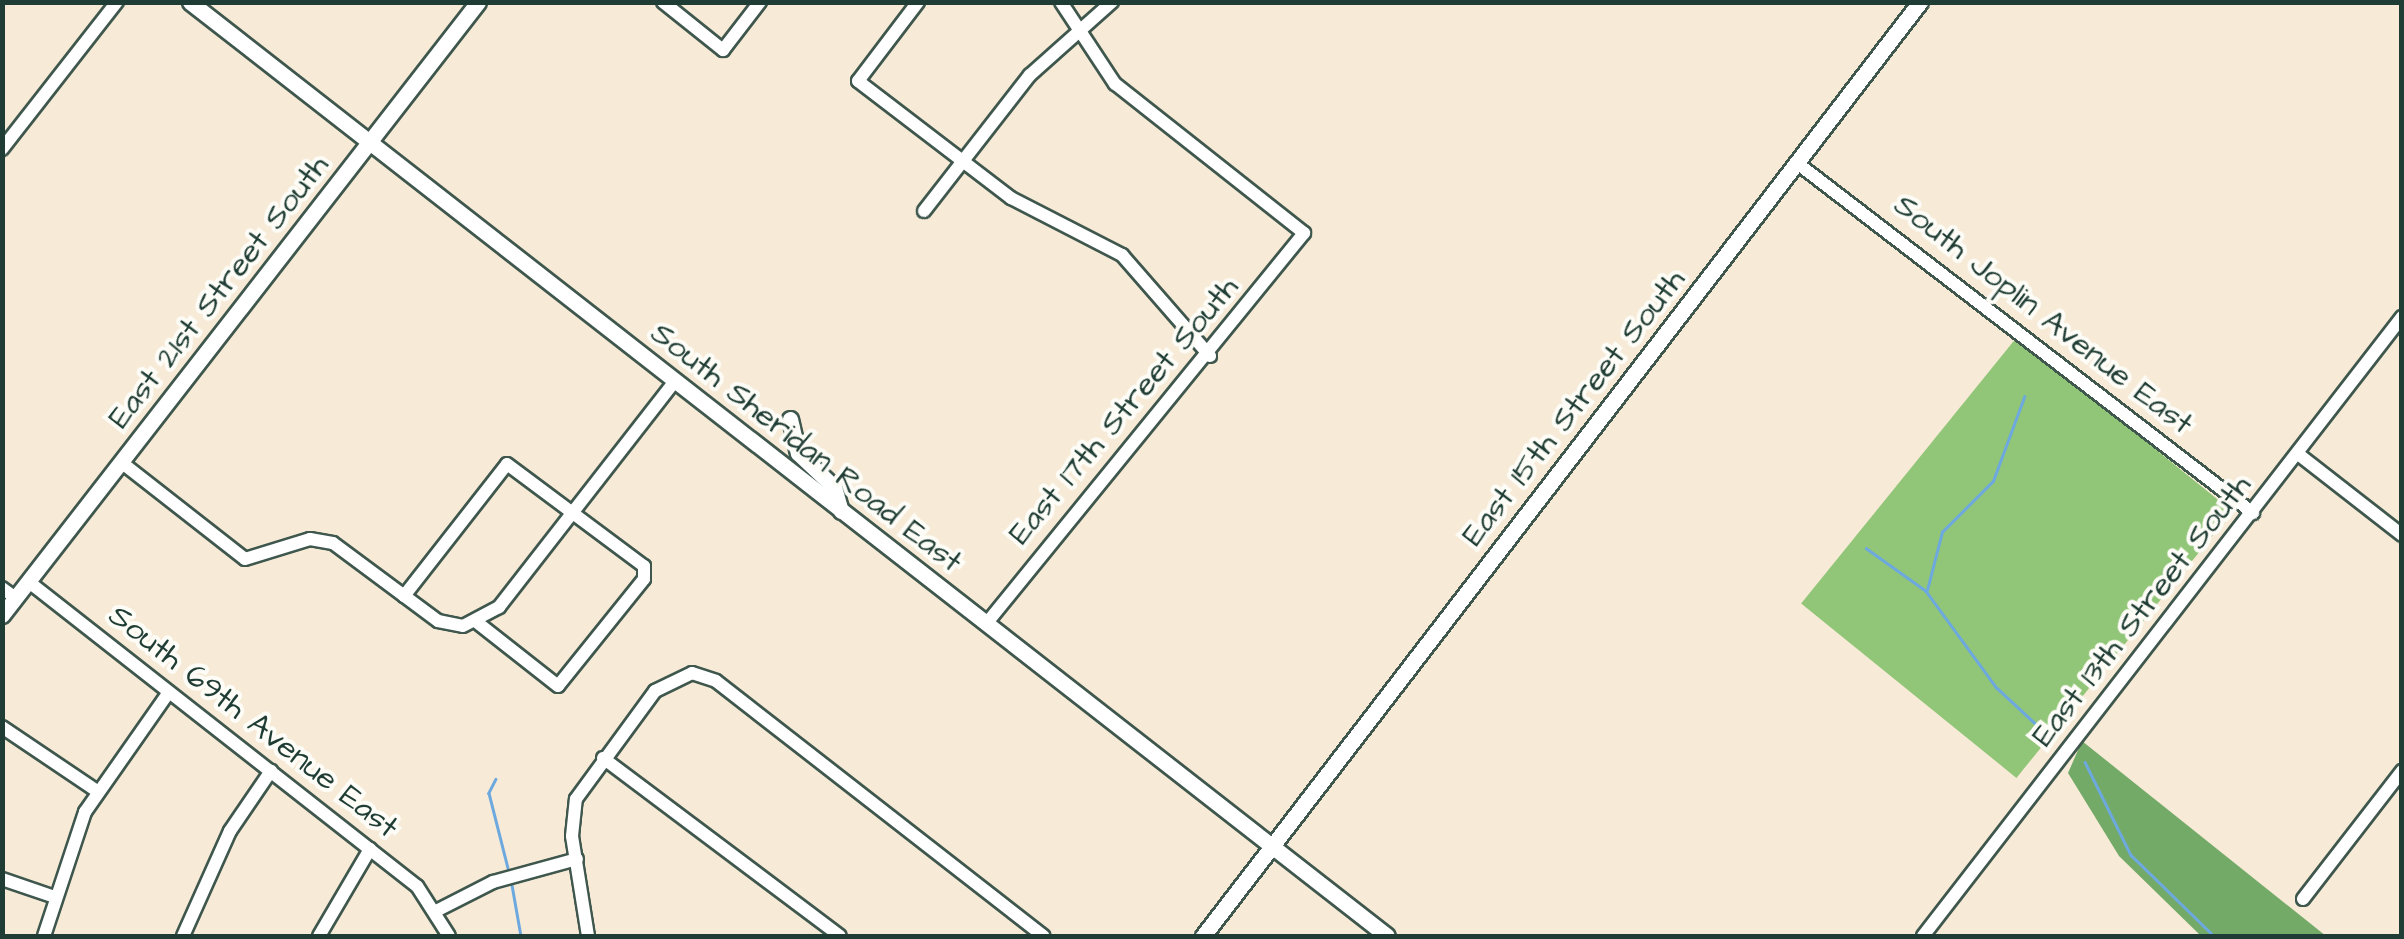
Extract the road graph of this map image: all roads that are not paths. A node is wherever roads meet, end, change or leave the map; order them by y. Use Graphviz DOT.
graph roads {
  1 [pos="117,2"];
  2 [pos="190,2"];
  3 [pos="478,2"];
  4 [pos="664,2"];
  5 [pos="760,2"];
  6 [pos="918,2"];
  7 [pos="1061,2"];
  8 [pos="1112,2"];
  9 [pos="1920,2"];
  10 [pos="1078,38"];
  11 [pos="370,142"];
  12 [pos="2,149"];
  13 [pos="962,162"];
  14 [pos="1797,163"];
  15 [pos="924,211"];
  16 [pos="2402,317"];
  17 [pos="1210,356"];
  18 [pos="675,381"];
  19 [pos="790,420"];
  20 [pos="2298,454"];
  21 [pos="121,462"];
  22 [pos="574,509"];
  23 [pos="841,511"];
  24 [pos="2253,514"];
  25 [pos="2402,535"];
  26 [pos="29,582"];
  27 [pos="9,593"];
  28 [pos="404,596"];
  29 [pos="2,615"];
  30 [pos="478,623"];
  31 [pos="986,624"];
  32 [pos="168,692"];
  33 [pos="2,727"];
  34 [pos="604,758"];
  35 [pos="2402,771"];
  36 [pos="271,772"];
  37 [pos="96,791"];
  38 [pos="1270,846"];
  39 [pos="370,849"];
  40 [pos="577,859"];
  41 [pos="2,879"];
  42 [pos="52,896"];
  43 [pos="2302,900"];
  44 [pos="438,910"];
  45 [pos="44,936"];
  46 [pos="183,936"];
  47 [pos="319,936"];
  48 [pos="448,936"];
  49 [pos="588,936"];
  50 [pos="840,936"];
  51 [pos="1044,936"];
  52 [pos="1203,936"];
  53 [pos="1388,936"];
  54 [pos="1923,936"];
  1 -- 12 [label="street"];
  2 -- 11 [label="main road, South Sheridan Road East"];
  3 -- 11 [label="main road, East 21st Street South"];
  4 -- 5 [label="street"];
  6 -- 13 [label="street"];
  7 -- 10 [label="street"];
  8 -- 10 [label="street"];
  9 -- 14 [label="main road, East 15th Street South"];
  10 -- 13 [label="street"];
  10 -- 17 [label="street, East 17th Street South"];
  11 -- 18 [label="main road, South Sheridan Road East"];
  11 -- 21 [label="main road, East 21st Street South"];
  13 -- 15 [label="street"];
  13 -- 17 [label="street"];
  14 -- 24 [label="street, South Joplin Avenue East"];
  14 -- 38 [label="main road, East 15th Street South"];
  16 -- 20 [label="street, East 13th Street South"];
  17 -- 31 [label="street, East 17th Street South"];
  18 -- 22 [label="street"];
  18 -- 23 [label="main road, South Sheridan Road East"];
  19 -- 23 [label="main road"];
  20 -- 24 [label="street, East 13th Street South"];
  20 -- 25 [label="street"];
  21 -- 26 [label="main road, East 21st Street South"];
  21 -- 28 [label="street"];
  22 -- 28 [label="street"];
  22 -- 30 [label="street"];
  22 -- 30 [label="street"];
  23 -- 31 [label="main road, South Sheridan Road East"];
  24 -- 54 [label="street, East 13th Street South"];
  26 -- 27 [label="main road, East 21st Street South"];
  26 -- 32 [label="street, South 69th Avenue East"];
  27 -- 29 [label="main road, East 21st Street South"];
  28 -- 30 [label="street"];
  31 -- 38 [label="main road, South Sheridan Road East"];
  32 -- 36 [label="street, South 69th Avenue East"];
  32 -- 37 [label="street"];
  33 -- 37 [label="street"];
  34 -- 40 [label="street"];
  34 -- 50 [label="street"];
  34 -- 51 [label="street"];
  35 -- 43 [label="street"];
  36 -- 39 [label="street, South 69th Avenue East"];
  36 -- 46 [label="street"];
  37 -- 42 [label="street"];
  38 -- 52 [label="main road, East 15th Street South"];
  38 -- 53 [label="main road, South Sheridan Road East"];
  39 -- 44 [label="street, South 69th Avenue East"];
  39 -- 47 [label="street"];
  40 -- 44 [label="street"];
  40 -- 49 [label="street"];
  41 -- 42 [label="street"];
  42 -- 45 [label="street"];
  44 -- 48 [label="street"];
}
